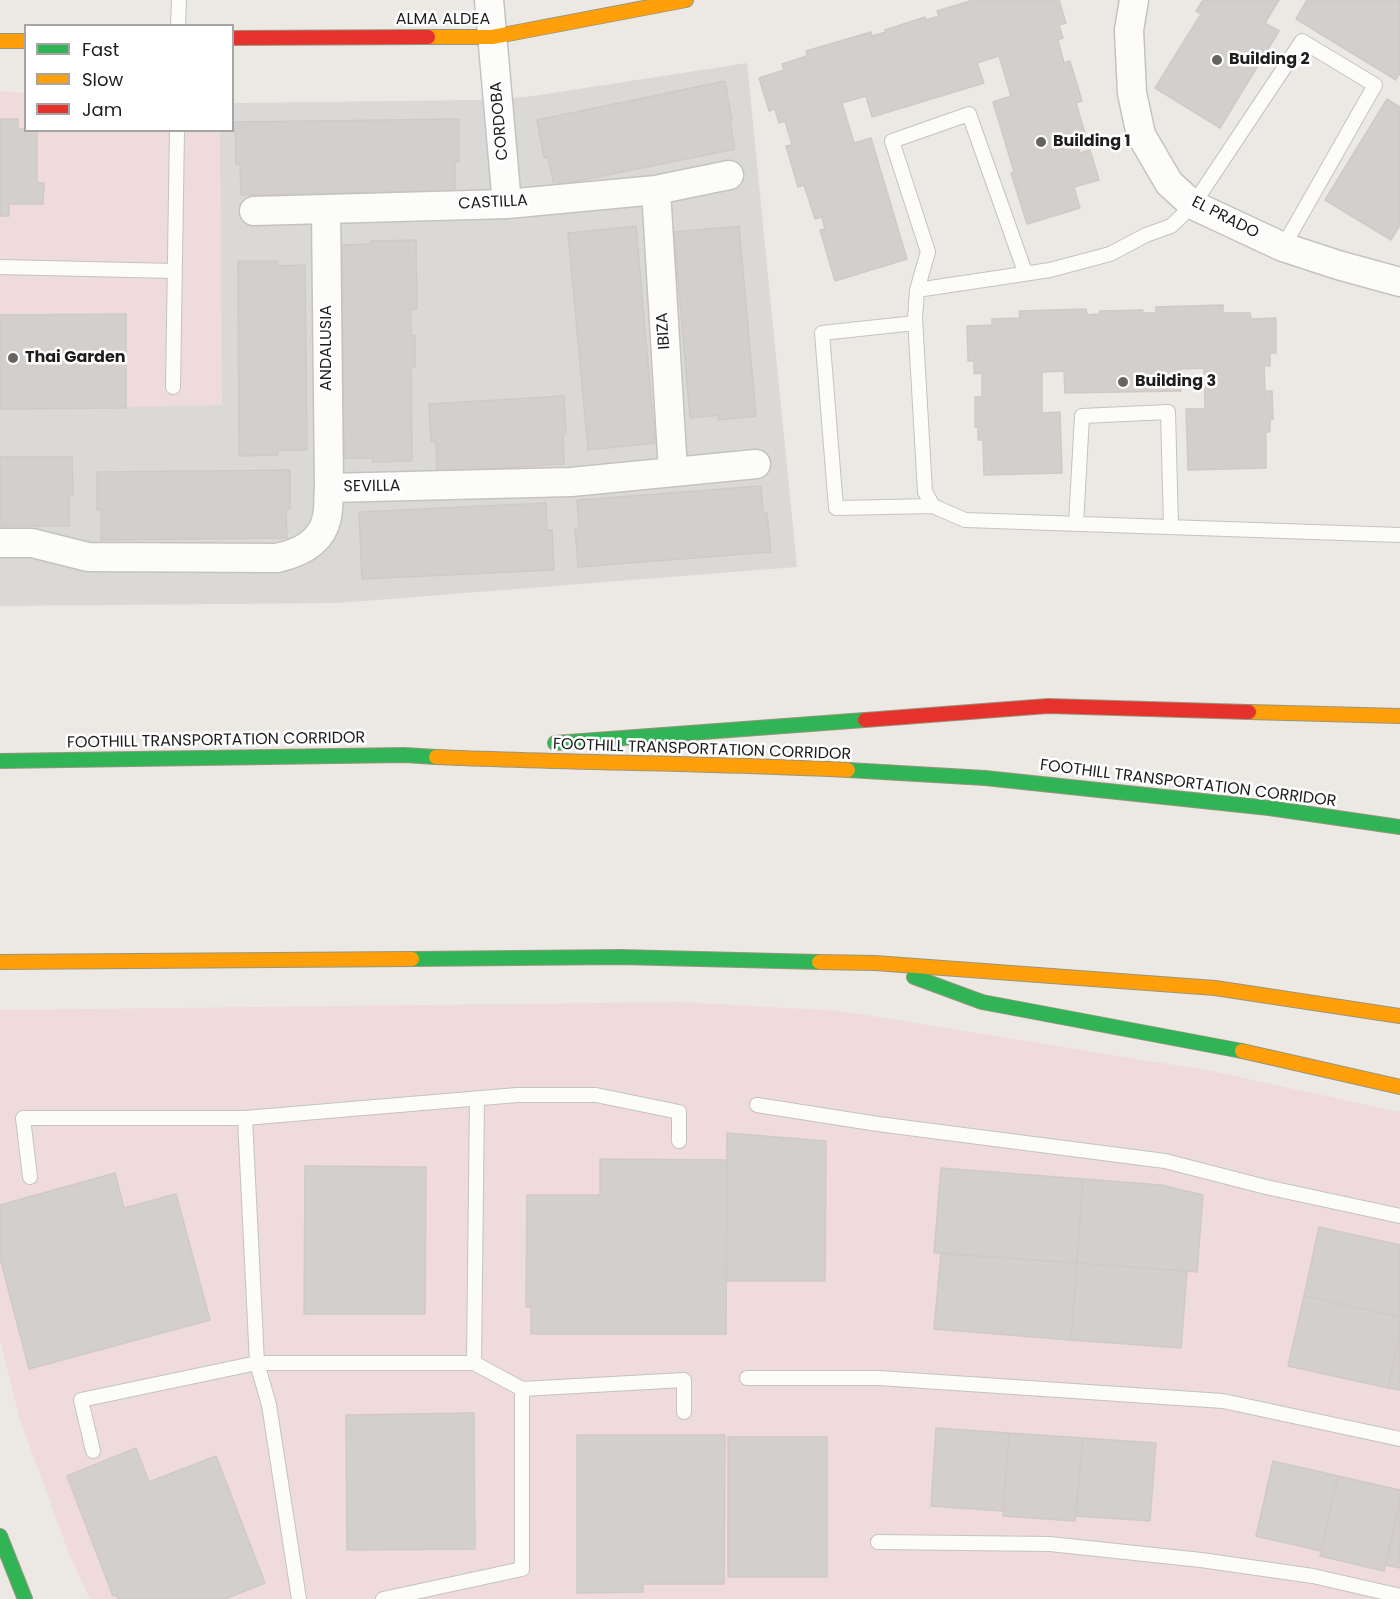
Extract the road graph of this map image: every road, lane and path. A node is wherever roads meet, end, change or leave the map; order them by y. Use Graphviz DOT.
graph roads {
  1 [pos="179,0"];
  2 [pos="489,0"];
  3 [pos="686,0"];
  4 [pos="1134,0"];
  5 [pos="178,24"];
  6 [pos="492,37"];
  7 [pos="234,38"];
  8 [pos="0,41"];
  9 [pos="24,41"];
  10 [pos="177,132"];
  11 [pos="729,175"];
  12 [pos="656,190"];
  13 [pos="507,204"];
  14 [pos="1193,205"];
  15 [pos="326,209"];
  16 [pos="254,211"];
  17 [pos="1283,246"];
  18 [pos="0,267"];
  19 [pos="174,270"];
  20 [pos="1025,272"];
  21 [pos="1400,282"];
  22 [pos="917,290"];
  23 [pos="915,323"];
  24 [pos="173,387"];
  25 [pos="756,464"];
  26 [pos="673,471"];
  27 [pos="329,488"];
  28 [pos="933,506"];
  29 [pos="1076,524"];
  30 [pos="1171,527"];
  31 [pos="1400,535"];
  32 [pos="0,543"];
  33 [pos="1400,716"];
  34 [pos="547,744"];
  35 [pos="523,746"];
  36 [pos="404,755"];
  37 [pos="0,761"];
  38 [pos="1400,826"];
  39 [pos="0,962"];
  40 [pos="876,963"];
  41 [pos="1400,1016"];
  42 [pos="1400,1087"];
  43 [pos="477,1098"];
  44 [pos="756,1106"];
  45 [pos="245,1118"];
  46 [pos="679,1142"];
  47 [pos="30,1177"];
  48 [pos="1400,1216"];
  49 [pos="257,1363"];
  50 [pos="474,1363"];
  51 [pos="747,1378"];
  52 [pos="522,1389"];
  53 [pos="684,1412"];
  54 [pos="1400,1439"];
  55 [pos="93,1451"];
  56 [pos="0,1536"];
  57 [pos="878,1542"];
  58 [pos="1400,1596"];
  59 [pos="25,1599"];
  60 [pos="299,1599"];
  61 [pos="383,1599"];
  1 -- 5 [label="lane"];
  2 -- 6 [label="street, CORDOBA"];
  3 -- 6 [label="main road, ALMA ALDEA"];
  4 -- 14 [label="street, EL PRADO"];
  6 -- 7 [label="main road, ALMA ALDEA"];
  6 -- 13 [label="street, CORDOBA"];
  8 -- 9 [label="main road"];
  10 -- 19 [label="lane"];
  11 -- 12 [label="street, CASTILLA"];
  12 -- 13 [label="street, CASTILLA"];
  12 -- 26 [label="street, IBIZA"];
  13 -- 15 [label="street, CASTILLA"];
  14 -- 17 [label="street, EL PRADO"];
  14 -- 17 [label="lane"];
  14 -- 20 [label="lane"];
  15 -- 16 [label="street, CASTILLA"];
  15 -- 27 [label="street, ANDALUSIA"];
  17 -- 21 [label="street, EL PRADO"];
  18 -- 19 [label="lane"];
  19 -- 24 [label="lane"];
  20 -- 22 [label="lane"];
  20 -- 22 [label="lane"];
  22 -- 23 [label="lane"];
  23 -- 28 [label="lane"];
  23 -- 28 [label="lane"];
  25 -- 26 [label="street, SEVILLA"];
  26 -- 27 [label="street, SEVILLA"];
  27 -- 32 [label="street, SEVILLA"];
  28 -- 29 [label="lane"];
  29 -- 30 [label="lane"];
  29 -- 30 [label="lane"];
  30 -- 31 [label="lane"];
  33 -- 34 [label="main road"];
  35 -- 36 [label="main road"];
  36 -- 37 [label="main road, FOOTHILL TRANSPORTATION CORRIDOR"];
  36 -- 38 [label="main road, FOOTHILL TRANSPORTATION CORRIDOR"];
  39 -- 40 [label="main road"];
  40 -- 41 [label="main road"];
  40 -- 42 [label="main road"];
  43 -- 45 [label="lane"];
  43 -- 46 [label="lane"];
  43 -- 50 [label="lane"];
  44 -- 48 [label="lane"];
  45 -- 47 [label="lane"];
  45 -- 49 [label="lane"];
  49 -- 50 [label="lane"];
  49 -- 55 [label="lane"];
  49 -- 60 [label="lane"];
  50 -- 52 [label="lane"];
  51 -- 54 [label="lane"];
  52 -- 53 [label="lane"];
  52 -- 61 [label="lane"];
  56 -- 59 [label="main road"];
  57 -- 58 [label="lane"];
}
